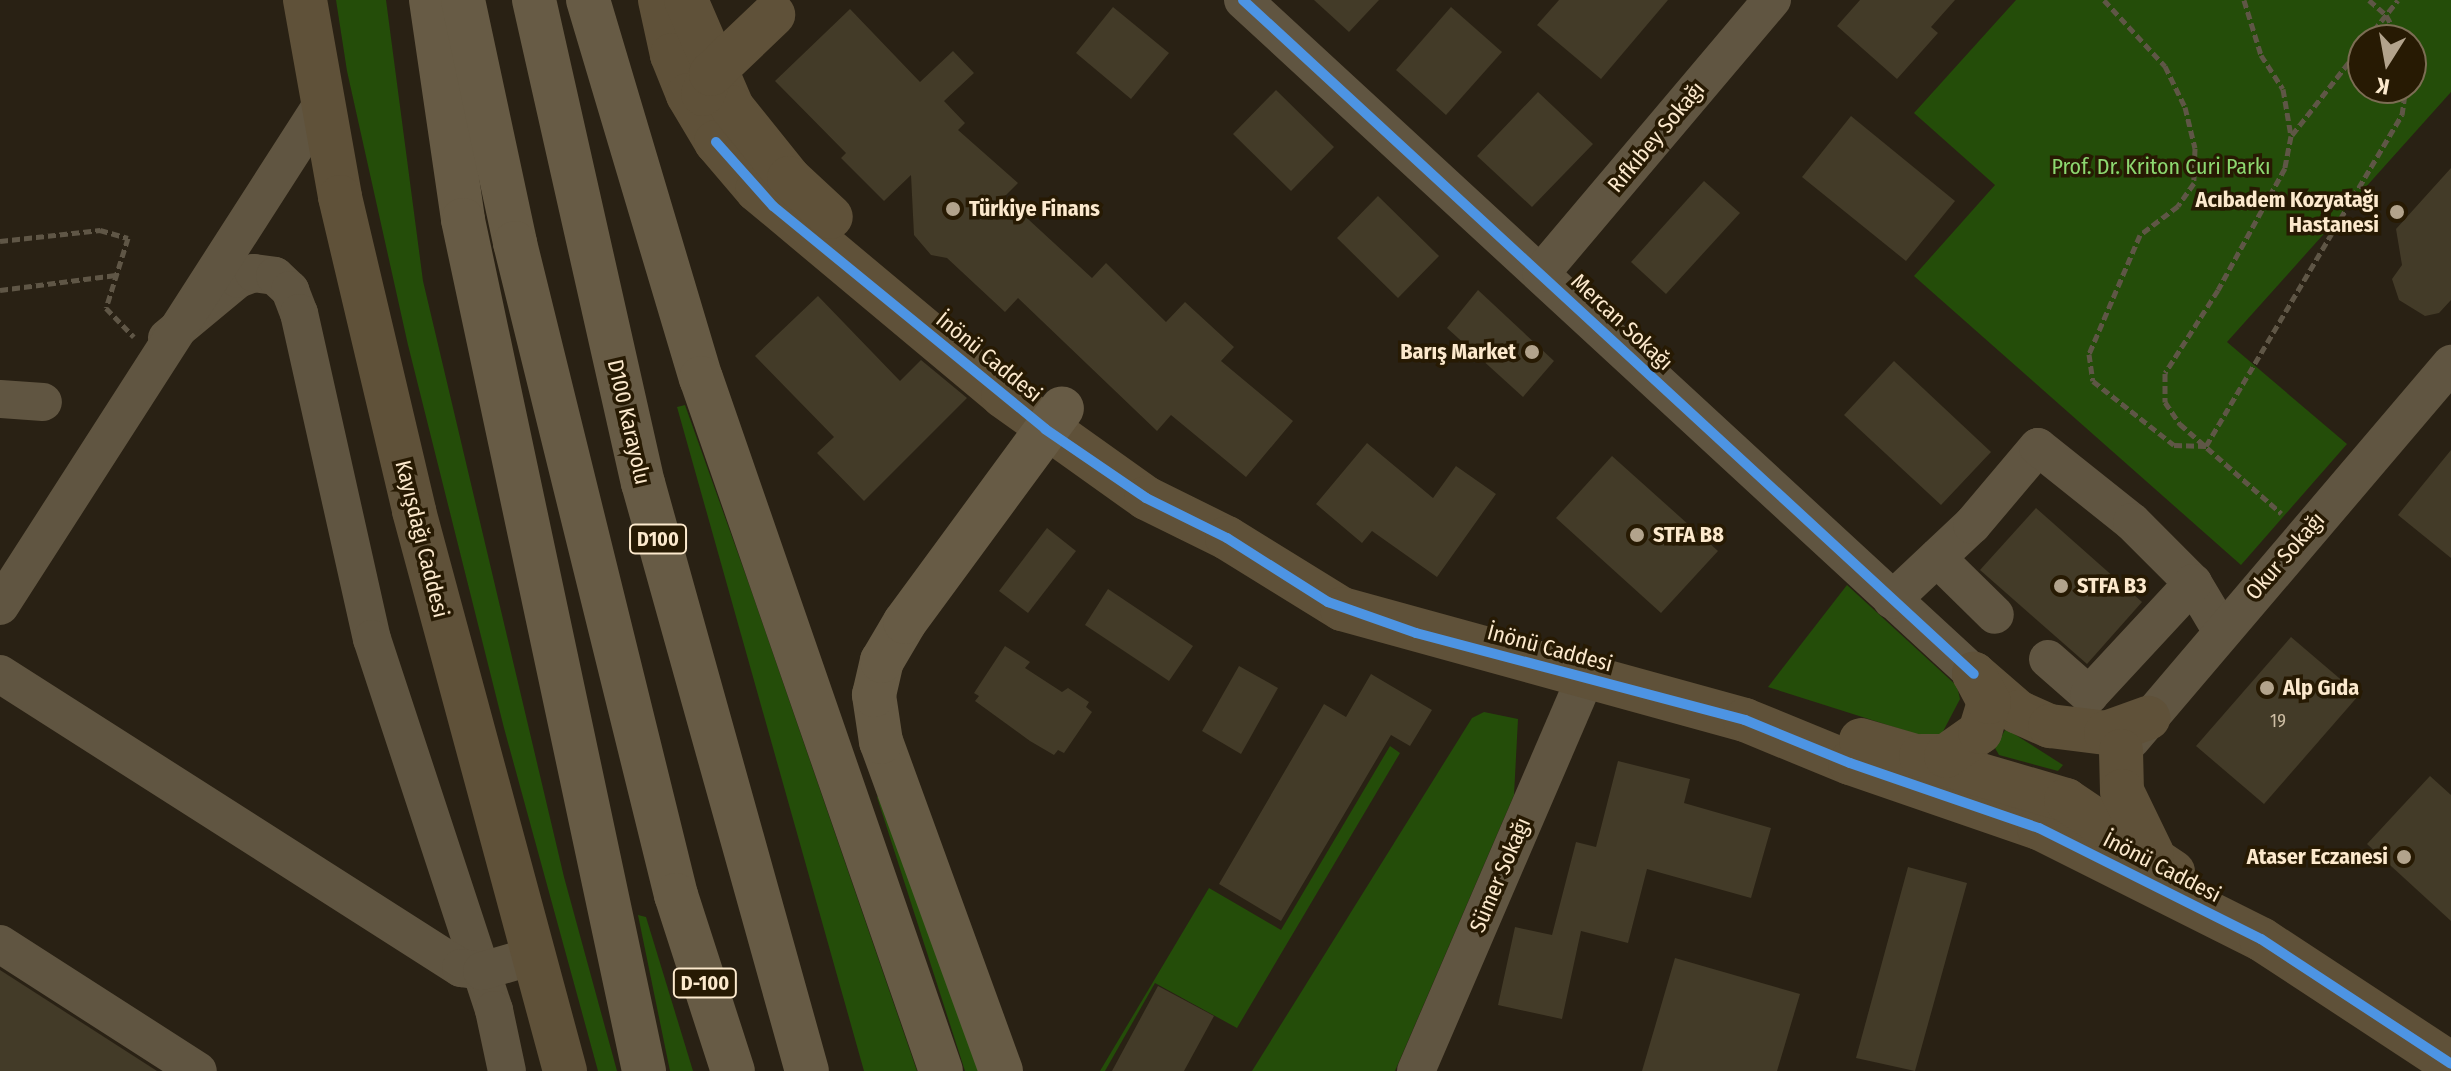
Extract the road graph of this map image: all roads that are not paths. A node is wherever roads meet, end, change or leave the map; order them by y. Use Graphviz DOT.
graph roads {
  1 [pos="305,0"];
  2 [pos="431,0"];
  3 [pos="463,0"];
  4 [pos="534,0"];
  5 [pos="588,0"];
  6 [pos="660,0"];
  7 [pos="686,0"];
  8 [pos="1243,0"];
  9 [pos="1772,0"];
  10 [pos="782,8"];
  11 [pos="714,71"];
  12 [pos="323,103"];
  13 [pos="734,138"];
  14 [pos="1541,273"];
  15 [pos="152,339"];
  16 [pos="2451,364"];
  17 [pos="0,399"];
  18 [pos="43,402"];
  19 [pos="1054,418"];
  20 [pos="1937,558"];
  21 [pos="2193,583"];
  22 [pos="1892,600"];
  23 [pos="0,606"];
  24 [pos="1995,615"];
  25 [pos="2221,630"];
  26 [pos="2048,659"];
  27 [pos="0,674"];
  28 [pos="1974,674"];
  29 [pos="1585,679"];
  30 [pos="1745,720"];
  31 [pos="2135,735"];
  32 [pos="1921,756"];
  33 [pos="2066,820"];
  34 [pos="2154,857"];
  35 [pos="676,895"];
  36 [pos="2261,939"];
  37 [pos="0,944"];
  38 [pos="533,956"];
  39 [pos="482,971"];
  40 [pos="2451,1064"];
  41 [pos="198,1071"];
  42 [pos="507,1071"];
  43 [pos="565,1071"];
  44 [pos="644,1071"];
  45 [pos="704,1071"];
  46 [pos="733,1071"];
  47 [pos="807,1071"];
  48 [pos="941,1071"];
  49 [pos="1001,1071"];
  50 [pos="1416,1071"];
  1 -- 12 [label="main road, Kayışdağı Caddesi"];
  2 -- 44 [label="highway"];
  3 -- 35 [label="highway"];
  4 -- 47 [label="highway, D100 Karayolu / D100"];
  5 -- 48 [label="highway"];
  6 -- 13 [label="main road"];
  7 -- 10 [label="main road"];
  7 -- 11 [label="main road"];
  8 -- 14 [label="street, Mercan Sokağı"];
  9 -- 14 [label="street, Rıfkıbey Sokağı"];
  10 -- 11 [label="main road"];
  10 -- 13 [label="main road"];
  11 -- 13 [label="main road"];
  12 -- 15 [label="street"];
  12 -- 38 [label="main road, Kayışdağı Caddesi"];
  13 -- 19 [label="main road, İnönü Caddesi"];
  14 -- 22 [label="street, Mercan Sokağı"];
  15 -- 23 [label="street"];
  15 -- 39 [label="street"];
  16 -- 25 [label="street, Okur Sokağı"];
  17 -- 18 [label="street"];
  19 -- 29 [label="main road, İnönü Caddesi"];
  19 -- 49 [label="highway"];
  20 -- 21 [label="street"];
  20 -- 22 [label="street"];
  20 -- 24 [label="street"];
  21 -- 25 [label="street"];
  21 -- 26 [label="street"];
  22 -- 28 [label="street, Mercan Sokağı"];
  25 -- 31 [label="street, Okur Sokağı"];
  27 -- 39 [label="street"];
  28 -- 31 [label="main road"];
  28 -- 32 [label="main road"];
  29 -- 30 [label="main road, İnönü Caddesi"];
  29 -- 50 [label="street, Sümer Sokağı"];
  30 -- 32 [label="main road"];
  30 -- 33 [label="main road, İnönü Caddesi"];
  31 -- 33 [label="main road"];
  31 -- 34 [label="main road"];
  32 -- 33 [label="main road"];
  33 -- 34 [label="main road"];
  33 -- 36 [label="main road, İnönü Caddesi"];
  34 -- 36 [label="main road"];
  35 -- 45 [label="highway"];
  35 -- 46 [label="highway, D-100"];
  36 -- 40 [label="main road, İnönü Caddesi"];
  37 -- 41 [label="street"];
  38 -- 39 [label="street"];
  38 -- 43 [label="main road, Kayışdağı Caddesi"];
  39 -- 42 [label="street"];
}
